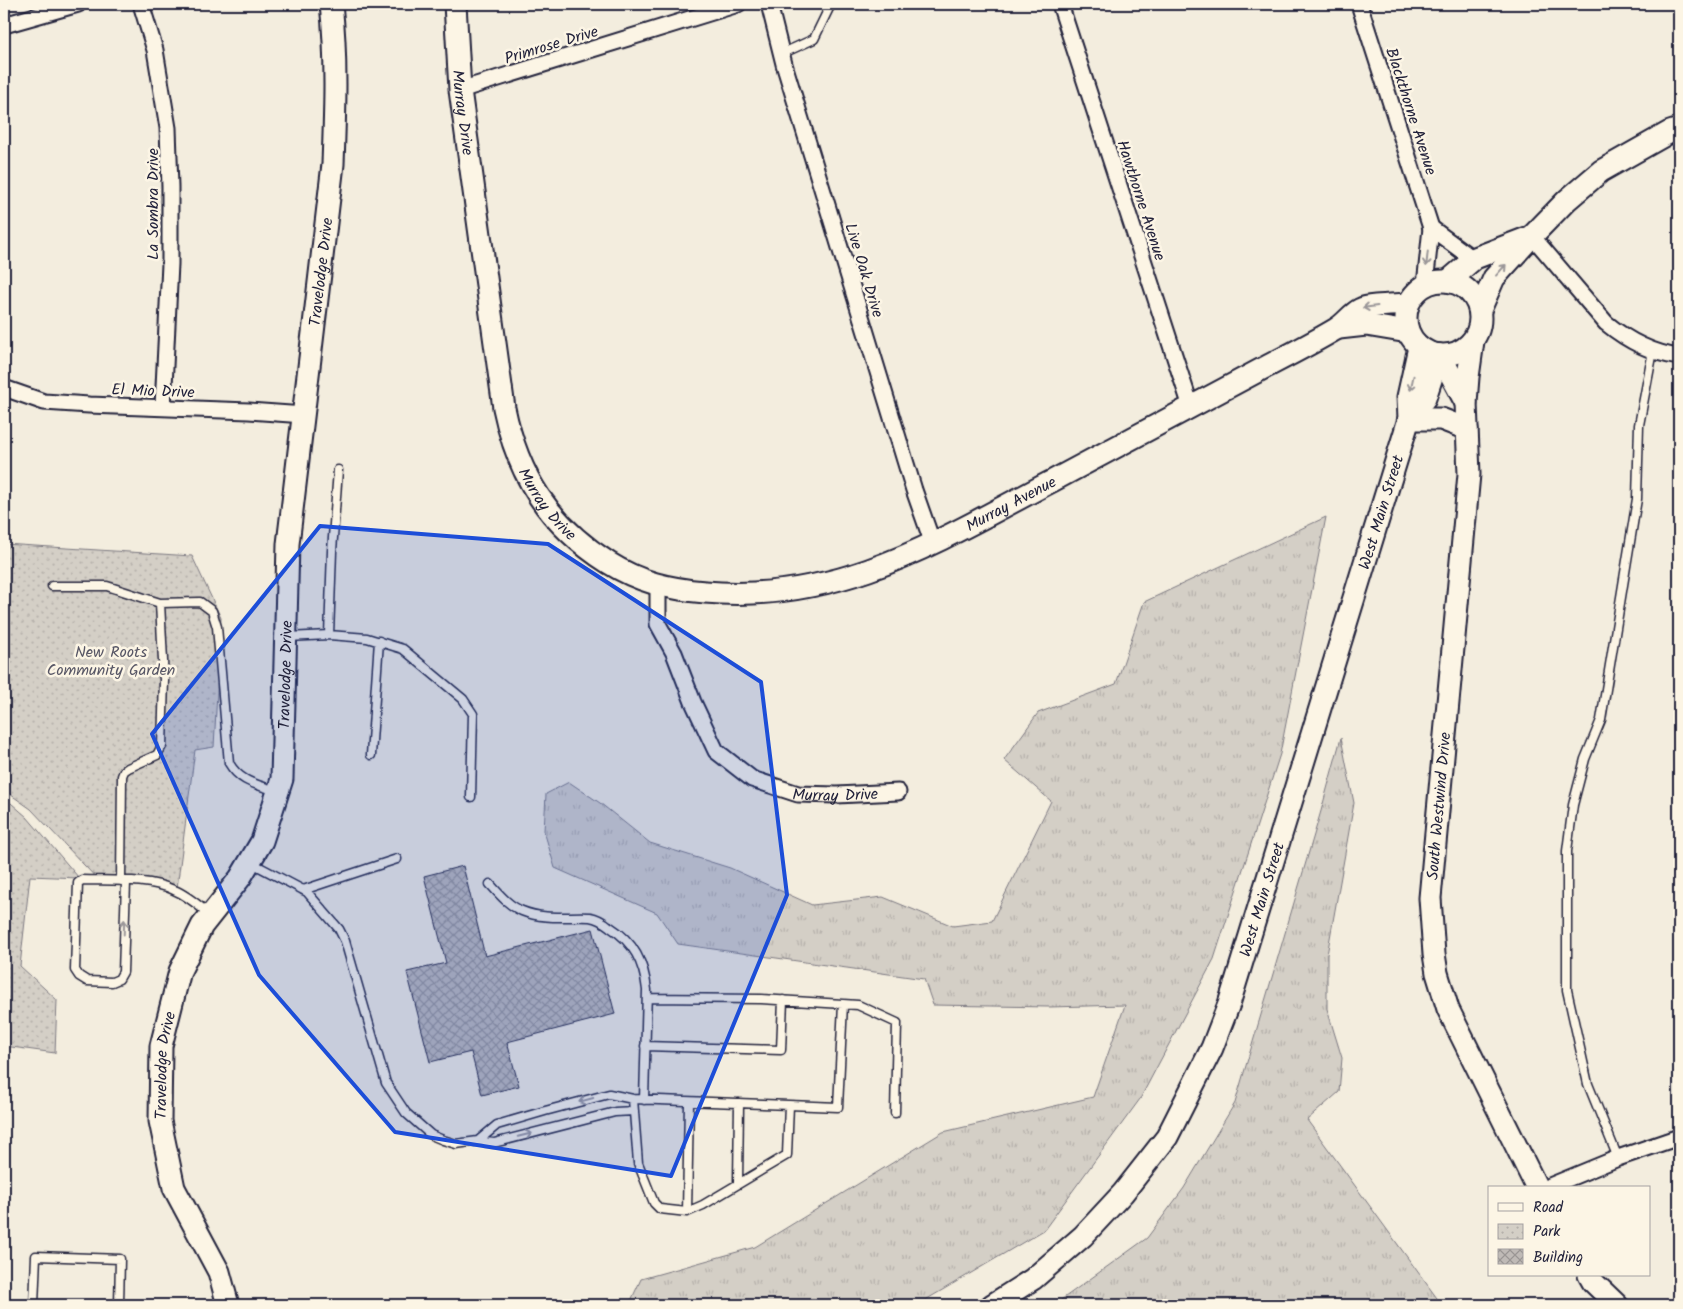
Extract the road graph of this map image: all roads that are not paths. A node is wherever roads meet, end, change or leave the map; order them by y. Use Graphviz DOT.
graph roads {
  1 [pos="78,4"];
  2 [pos="141,4"];
  3 [pos="331,4"];
  4 [pos="455,4"];
  5 [pos="738,4"];
  6 [pos="770,4"];
  7 [pos="831,4"];
  8 [pos="1060,4"];
  9 [pos="1359,4"];
  10 [pos="4,25"];
  11 [pos="781,54"];
  12 [pos="460,90"];
  13 [pos="1679,129"];
  14 [pos="1431,228"];
  15 [pos="1532,236"];
  16 [pos="1473,259"];
  17 [pos="1448,281"];
  18 [pos="1425,286"];
  19 [pos="1408,304"];
  20 [pos="1480,310"];
  21 [pos="1339,328"];
  22 [pos="1414,339"];
  23 [pos="1473,341"];
  24 [pos="1653,351"];
  25 [pos="1440,355"];
  26 [pos="1679,357"];
  27 [pos="4,388"];
  28 [pos="1466,403"];
  29 [pos="163,407"];
  30 [pos="1191,407"];
  31 [pos="304,415"];
  32 [pos="1409,419"];
  33 [pos="1468,429"];
  34 [pos="338,470"];
  35 [pos="933,544"];
  36 [pos="52,586"];
  37 [pos="658,586"];
  38 [pos="160,603"];
  39 [pos="329,635"];
  40 [pos="286,637"];
  41 [pos="379,641"];
  42 [pos="371,755"];
  43 [pos="278,792"];
  44 [pos="898,792"];
  45 [pos="471,797"];
  46 [pos="397,859"];
  47 [pos="249,862"];
  48 [pos="123,882"];
  49 [pos="490,884"];
  50 [pos="303,890"];
  51 [pos="211,915"];
  52 [pos="647,998"];
  53 [pos="782,1000"];
  54 [pos="843,1004"];
  55 [pos="645,1046"];
  56 [pos="633,1099"];
  57 [pos="644,1100"];
  58 [pos="689,1102"];
  59 [pos="739,1103"];
  60 [pos="789,1105"];
  61 [pos="634,1111"];
  62 [pos="895,1113"];
  63 [pos="1679,1137"];
  64 [pos="478,1141"];
  65 [pos="1618,1158"];
  66 [pos="738,1184"];
  67 [pos="1536,1186"];
  68 [pos="1550,1186"];
  69 [pos="687,1212"];
  70 [pos="1589,1276"];
  71 [pos="34,1305"];
  72 [pos="119,1305"];
  73 [pos="228,1305"];
  74 [pos="992,1305"];
  75 [pos="1617,1305"];
  1 -- 10 [label="street"];
  2 -- 29 [label="street, La Sombra Drive"];
  3 -- 31 [label="street, Travelodge Drive"];
  4 -- 12 [label="street, Murray Drive"];
  5 -- 12 [label="street, Primrose Drive"];
  6 -- 11 [label="street, Live Oak Drive"];
  7 -- 11 [label="lane"];
  8 -- 30 [label="street, Hawthorne Avenue"];
  9 -- 14 [label="street, Blackthorne Avenue"];
  11 -- 35 [label="street, Live Oak Drive"];
  12 -- 37 [label="street, Murray Drive"];
  13 -- 15 [label="street"];
  14 -- 16 [label="street"];
  14 -- 18 [label="street, Blackthorne Avenue, one-way"];
  15 -- 16 [label="street"];
  20 -- 15 [label="street, one-way"];
  15 -- 24 [label="street"];
  16 -- 17 [label="street"];
  17 -- 18 [label="street"];
  17 -- 20 [label="street"];
  18 -- 19 [label="street"];
  19 -- 21 [label="street, Murray Avenue, one-way"];
  19 -- 22 [label="street"];
  20 -- 23 [label="street"];
  21 -- 22 [label="street, Murray Avenue"];
  21 -- 30 [label="street, Murray Avenue"];
  22 -- 25 [label="street, Murray Avenue"];
  22 -- 32 [label="street, West Main Street, one-way"];
  23 -- 25 [label="street"];
  23 -- 28 [label="street, South Westwind Drive"];
  24 -- 26 [label="street"];
  24 -- 65 [label="lane"];
  25 -- 28 [label="street, South Westwind Drive"];
  25 -- 32 [label="street, West Main Street"];
  27 -- 29 [label="street, El Mio Drive"];
  28 -- 33 [label="street, South Westwind Drive"];
  29 -- 31 [label="street, El Mio Drive"];
  30 -- 35 [label="street, Murray Avenue"];
  31 -- 40 [label="street, Travelodge Drive"];
  32 -- 33 [label="street"];
  32 -- 74 [label="street, West Main Street"];
  33 -- 67 [label="street, South Westwind Drive"];
  34 -- 39 [label="lane"];
  35 -- 37 [label="street, Murray Avenue"];
  36 -- 38 [label="lane"];
  37 -- 44 [label="street, Murray Drive"];
  38 -- 43 [label="lane"];
  38 -- 48 [label="lane"];
  39 -- 40 [label="lane"];
  39 -- 41 [label="lane"];
  40 -- 43 [label="street, Travelodge Drive"];
  41 -- 42 [label="lane"];
  41 -- 45 [label="lane"];
  43 -- 47 [label="street, Travelodge Drive"];
  46 -- 50 [label="lane"];
  47 -- 50 [label="lane"];
  47 -- 51 [label="street, Travelodge Drive"];
  48 -- 48 [label="lane, one-way"];
  48 -- 51 [label="lane"];
  49 -- 52 [label="lane"];
  50 -- 64 [label="lane"];
  51 -- 73 [label="street, Travelodge Drive"];
  52 -- 53 [label="lane"];
  52 -- 55 [label="lane"];
  53 -- 54 [label="lane"];
  53 -- 55 [label="lane"];
  54 -- 60 [label="lane"];
  54 -- 62 [label="lane"];
  55 -- 57 [label="lane"];
  56 -- 57 [label="lane"];
  56 -- 61 [label="lane"];
  56 -- 64 [label="lane, one-way"];
  57 -- 58 [label="lane"];
  58 -- 59 [label="lane"];
  58 -- 69 [label="lane"];
  59 -- 60 [label="lane"];
  59 -- 66 [label="lane"];
  60 -- 66 [label="lane"];
  64 -- 61 [label="lane, one-way"];
  61 -- 69 [label="lane"];
  63 -- 65 [label="street"];
  65 -- 68 [label="street"];
  66 -- 69 [label="lane"];
  70 -- 75 [label="street"];
  71 -- 72 [label="lane"];
}
